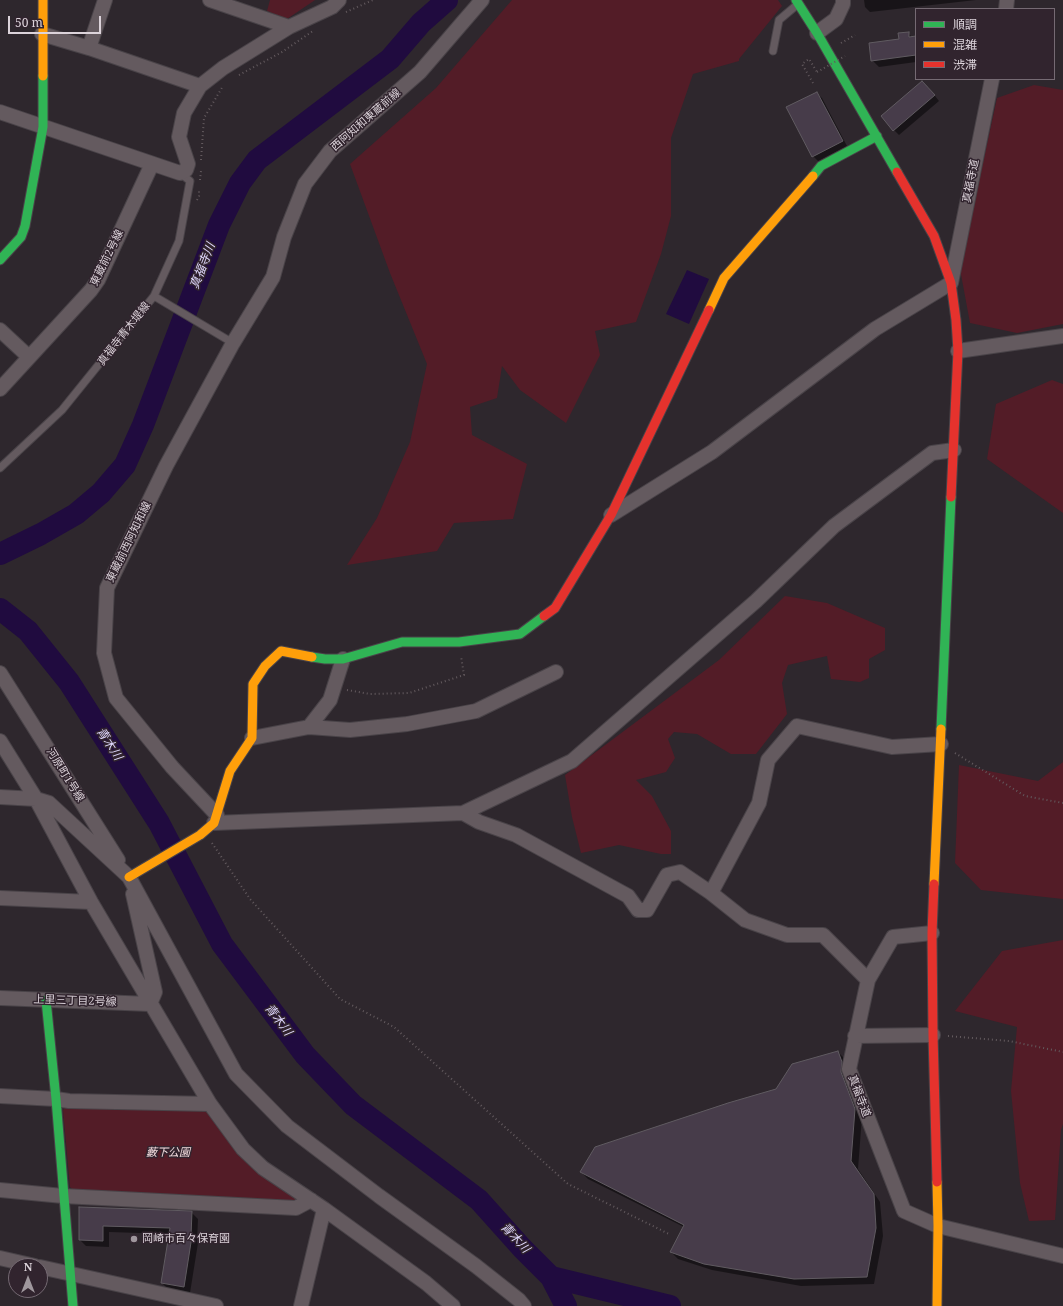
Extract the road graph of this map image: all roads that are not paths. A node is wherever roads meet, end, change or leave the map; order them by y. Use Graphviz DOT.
graph roads {
  1 [pos="43,0"];
  2 [pos="105,0"];
  3 [pos="210,0"];
  4 [pos="482,0"];
  5 [pos="843,0"];
  6 [pos="797,2"];
  7 [pos="341,7"];
  8 [pos="289,27"];
  9 [pos="817,33"];
  10 [pos="42,34"];
  11 [pos="89,48"];
  12 [pos="773,51"];
  13 [pos="992,80"];
  14 [pos="200,86"];
  15 [pos="0,112"];
  16 [pos="43,127"];
  17 [pos="877,136"];
  18 [pos="152,164"];
  19 [pos="180,173"];
  20 [pos="0,260"];
  21 [pos="951,283"];
  22 [pos="154,296"];
  23 [pos="0,330"];
  24 [pos="1063,336"];
  25 [pos="234,343"];
  26 [pos="958,351"];
  27 [pos="28,358"];
  28 [pos="0,389"];
  29 [pos="954,450"];
  30 [pos="0,468"];
  31 [pos="611,515"];
  32 [pos="343,659"];
  33 [pos="556,672"];
  34 [pos="0,673"];
  35 [pos="309,727"];
  36 [pos="252,738"];
  37 [pos="0,741"];
  38 [pos="941,744"];
  39 [pos="0,797"];
  40 [pos="36,799"];
  41 [pos="463,813"];
  42 [pos="209,826"];
  43 [pos="129,877"];
  44 [pos="711,894"];
  45 [pos="0,898"];
  46 [pos="91,902"];
  47 [pos="932,933"];
  48 [pos="868,980"];
  49 [pos="0,998"];
  50 [pos="46,1000"];
  51 [pos="150,1004"];
  52 [pos="933,1035"];
  53 [pos="856,1036"];
  54 [pos="0,1096"];
  55 [pos="56,1099"];
  56 [pos="210,1104"];
  57 [pos="0,1190"];
  58 [pos="63,1196"];
  59 [pos="311,1200"];
  60 [pos="324,1209"];
  61 [pos="938,1226"];
  62 [pos="1063,1256"];
  63 [pos="48,1269"];
  64 [pos="69,1274"];
  65 [pos="73,1306"];
  66 [pos="216,1306"];
  67 [pos="301,1306"];
  68 [pos="453,1306"];
  69 [pos="524,1306"];
  70 [pos="937,1306"];
  1 -- 10 [label="street"];
  2 -- 11 [label="street"];
  3 -- 8 [label="street"];
  4 -- 25 [label="street, 西阿知和東蔵前線"];
  5 -- 9 [label="street"];
  6 -- 9 [label="street"];
  6 -- 12 [label="lane"];
  7 -- 8 [label="street"];
  8 -- 14 [label="street"];
  9 -- 17 [label="street"];
  10 -- 11 [label="street"];
  10 -- 16 [label="street"];
  11 -- 14 [label="street"];
  13 -- 21 [label="street, 真福寺道"];
  14 -- 19 [label="street"];
  15 -- 16 [label="street"];
  16 -- 18 [label="street"];
  16 -- 20 [label="street"];
  17 -- 21 [label="street"];
  17 -- 31 [label="street"];
  18 -- 19 [label="street"];
  18 -- 27 [label="street, 東蔵前2号線"];
  19 -- 22 [label="lane, 真福寺青木堤線"];
  21 -- 26 [label="street"];
  21 -- 31 [label="street"];
  22 -- 25 [label="lane"];
  22 -- 30 [label="lane, 真福寺青木堤線"];
  23 -- 27 [label="street"];
  24 -- 26 [label="street"];
  25 -- 42 [label="street, 東蔵前西阿知和線"];
  26 -- 29 [label="street"];
  27 -- 28 [label="street, 東蔵前2号線"];
  29 -- 38 [label="street"];
  29 -- 41 [label="street"];
  31 -- 32 [label="street"];
  32 -- 35 [label="street"];
  32 -- 36 [label="street"];
  33 -- 35 [label="street"];
  34 -- 43 [label="street, 河原町1号線"];
  35 -- 36 [label="street"];
  36 -- 42 [label="street"];
  37 -- 40 [label="street"];
  38 -- 44 [label="street"];
  38 -- 47 [label="street"];
  39 -- 40 [label="street"];
  40 -- 43 [label="street"];
  40 -- 46 [label="street"];
  41 -- 42 [label="street"];
  41 -- 44 [label="street"];
  42 -- 43 [label="street"];
  43 -- 51 [label="street"];
  43 -- 69 [label="street"];
  44 -- 48 [label="street"];
  45 -- 46 [label="street"];
  46 -- 51 [label="street"];
  47 -- 48 [label="street, 真福寺道"];
  47 -- 52 [label="street"];
  48 -- 53 [label="street, 真福寺道"];
  49 -- 50 [label="street, 上里三丁目2号線"];
  50 -- 51 [label="street, 上里三丁目2号線"];
  50 -- 55 [label="street"];
  51 -- 56 [label="street"];
  52 -- 53 [label="street"];
  52 -- 61 [label="street"];
  53 -- 61 [label="street, 真福寺道"];
  54 -- 55 [label="street"];
  55 -- 56 [label="street"];
  55 -- 58 [label="street"];
  56 -- 59 [label="street"];
  57 -- 58 [label="street"];
  58 -- 59 [label="street"];
  58 -- 64 [label="street"];
  59 -- 60 [label="street"];
  60 -- 67 [label="street"];
  60 -- 68 [label="street"];
  61 -- 62 [label="street, 真福寺道"];
  61 -- 70 [label="street"];
  63 -- 64 [label="street"];
  64 -- 65 [label="street"];
  64 -- 66 [label="street"];
}
